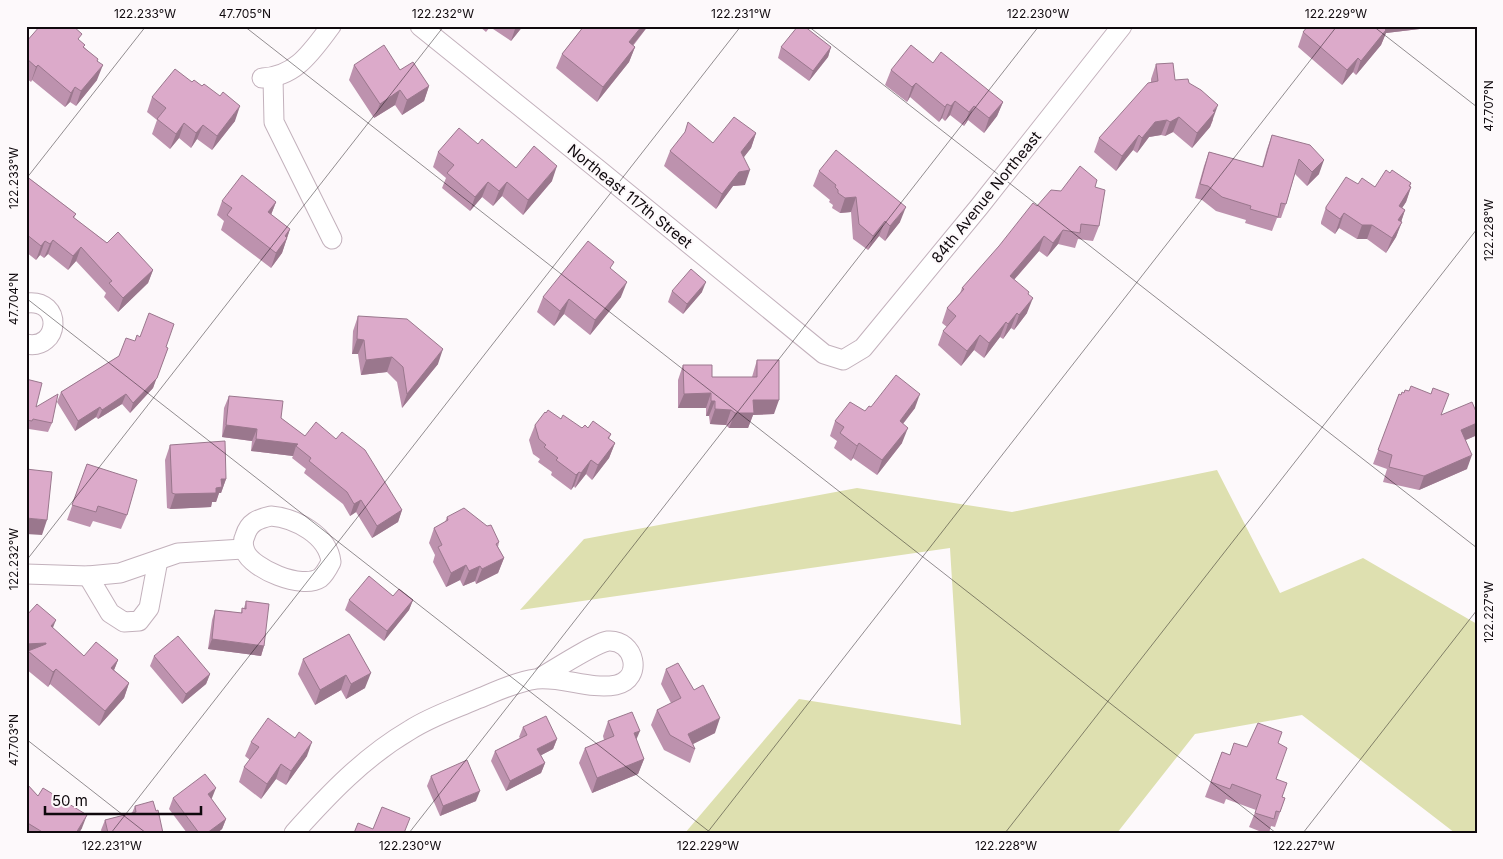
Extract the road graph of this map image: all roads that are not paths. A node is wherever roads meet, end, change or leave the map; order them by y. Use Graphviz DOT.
graph roads {
  1 [pos="331,26"];
  2 [pos="420,26"];
  3 [pos="1122,26"];
  4 [pos="332,239"];
  5 [pos="26,303"];
  6 [pos="26,344"];
  7 [pos="843,360"];
  8 [pos="243,549"];
  9 [pos="158,560"];
  10 [pos="26,574"];
  11 [pos="88,576"];
  12 [pos="538,679"];
  13 [pos="294,833"];
  1 -- 4 [label="street"];
  2 -- 7 [label="street, Northeast 117th Street"];
  3 -- 7 [label="street, 84th Avenue Northeast"];
  5 -- 6 [label="street"];
  8 -- 8 [label="street"];
  8 -- 9 [label="street"];
  9 -- 11 [label="street"];
  9 -- 11 [label="street"];
  10 -- 11 [label="street"];
  12 -- 13 [label="street"];
}
